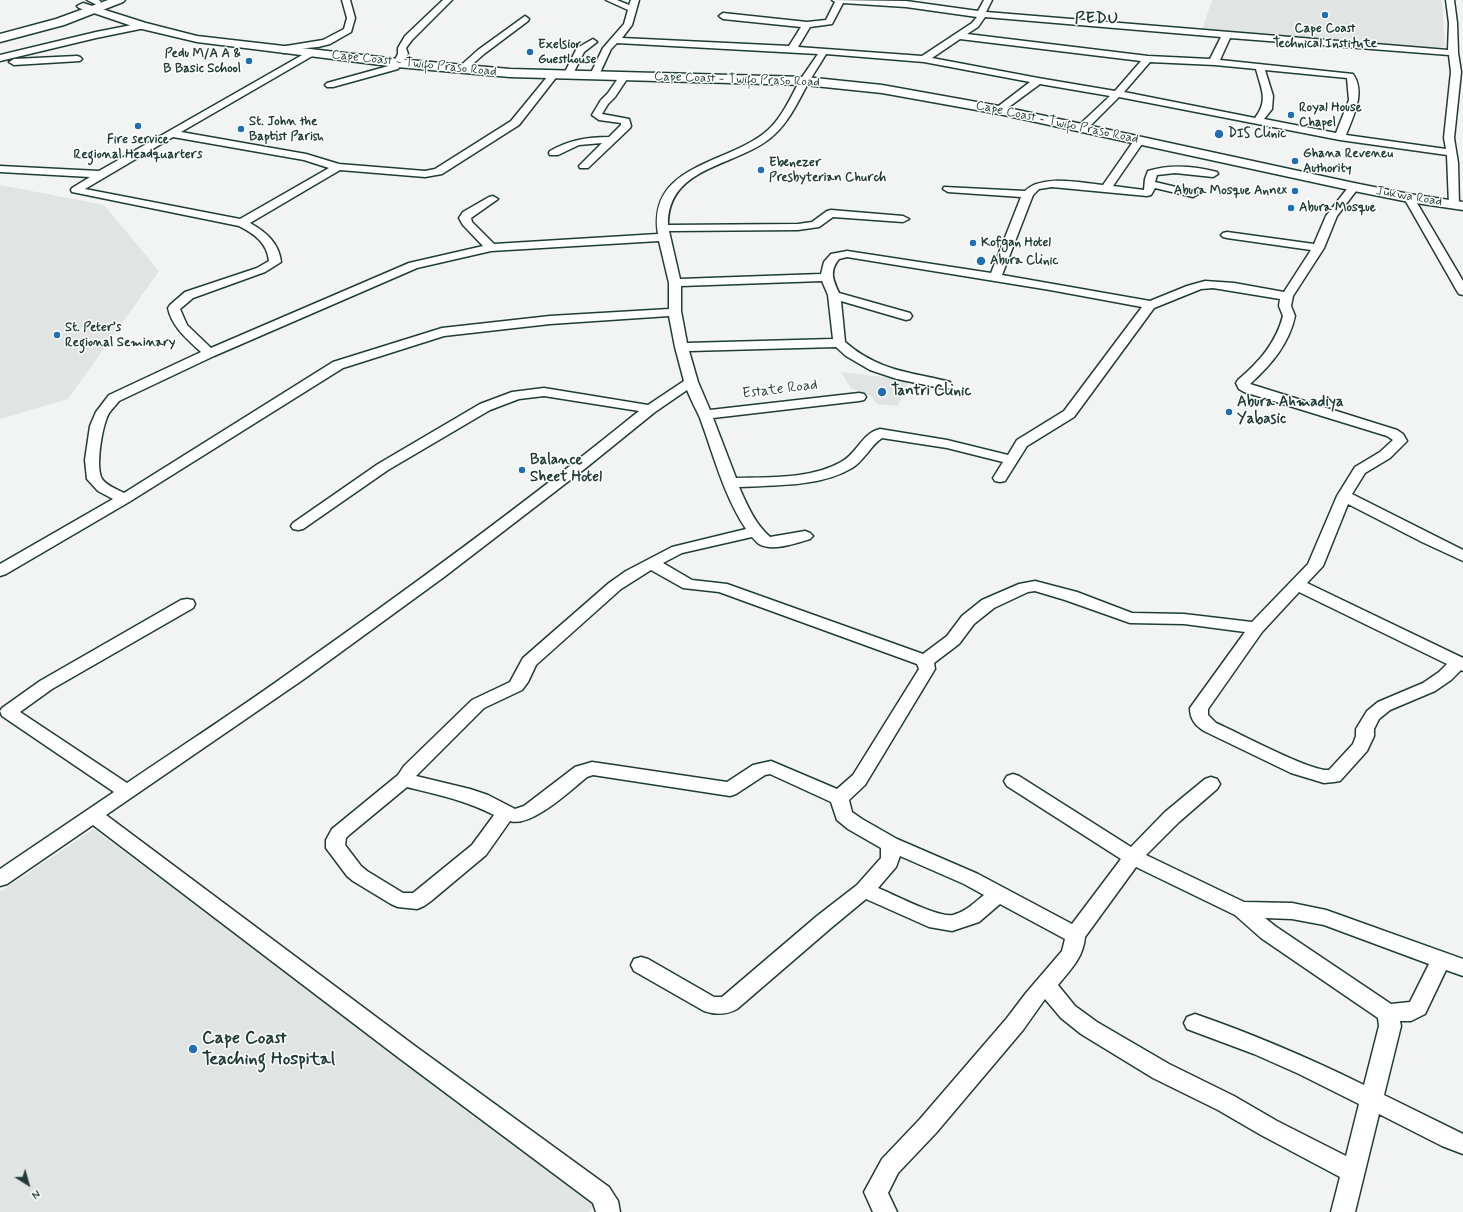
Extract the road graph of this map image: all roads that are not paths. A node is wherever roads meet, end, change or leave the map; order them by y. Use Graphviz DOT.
graph roads {
  1 [pos="346,0"];
  2 [pos="448,0"];
  3 [pos="610,0"];
  4 [pos="635,0"];
  5 [pos="988,0"];
  6 [pos="1450,0"];
  7 [pos="838,1"];
  8 [pos="906,2"];
  9 [pos="99,7"];
  10 [pos="632,9"];
  11 [pos="981,14"];
  12 [pos="723,16"];
  13 [pos="525,20"];
  14 [pos="60,22"];
  15 [pos="1453,23"];
  16 [pos="1463,24"];
  17 [pos="807,25"];
  18 [pos="142,26"];
  19 [pos="1,34"];
  20 [pos="1227,35"];
  21 [pos="959,36"];
  22 [pos="615,40"];
  23 [pos="593,42"];
  24 [pos="791,49"];
  25 [pos="284,50"];
  26 [pos="1463,50"];
  27 [pos="824,51"];
  28 [pos="1453,51"];
  29 [pos="312,53"];
  30 [pos="77,59"];
  31 [pos="924,59"];
  32 [pos="1148,59"];
  33 [pos="0,60"];
  34 [pos="1215,62"];
  35 [pos="397,63"];
  36 [pos="1260,67"];
  37 [pos="462,69"];
  38 [pos="1459,72"];
  39 [pos="555,73"];
  40 [pos="568,74"];
  41 [pos="595,75"];
  42 [pos="624,76"];
  43 [pos="805,81"];
  44 [pos="1038,81"];
  45 [pos="330,84"];
  46 [pos="1117,94"];
  47 [pos="999,110"];
  48 [pos="1451,121"];
  49 [pos="1257,122"];
  50 [pos="1463,122"];
  51 [pos="1082,128"];
  52 [pos="173,134"];
  53 [pos="1340,137"];
  54 [pos="612,140"];
  55 [pos="1139,141"];
  56 [pos="554,153"];
  57 [pos="1452,153"];
  58 [pos="584,166"];
  59 [pos="338,167"];
  60 [pos="0,169"];
  61 [pos="101,174"];
  62 [pos="1213,174"];
  63 [pos="1151,184"];
  64 [pos="1354,187"];
  65 [pos="1106,188"];
  66 [pos="948,189"];
  67 [pos="1028,194"];
  68 [pos="1193,194"];
  69 [pos="1409,198"];
  70 [pos="493,199"];
  71 [pos="1458,205"];
  72 [pos="903,219"];
  73 [pos="242,223"];
  74 [pos="663,233"];
  75 [pos="1226,235"];
  76 [pos="491,248"];
  77 [pos="1318,248"];
  78 [pos="826,277"];
  79 [pos="994,278"];
  80 [pos="675,283"];
  81 [pos="1463,291"];
  82 [pos="834,295"];
  83 [pos="1287,296"];
  84 [pos="1150,305"];
  85 [pos="675,312"];
  86 [pos="906,316"];
  87 [pos="839,343"];
  88 [pos="682,347"];
  89 [pos="209,353"];
  90 [pos="691,382"];
  91 [pos="945,385"];
  92 [pos="859,397"];
  93 [pos="650,409"];
  94 [pos="705,416"];
  95 [pos="1012,460"];
  96 [pos="1000,478"];
  97 [pos="731,483"];
  98 [pos="1344,496"];
  99 [pos="124,499"];
  100 [pos="298,526"];
  101 [pos="754,532"];
  102 [pos="805,536"];
  103 [pos="1463,556"];
  104 [pos="651,563"];
  105 [pos="0,570"];
  106 [pos="1298,585"];
  107 [pos="187,604"];
  108 [pos="1256,628"];
  109 [pos="925,661"];
  110 [pos="1461,664"];
  111 [pos="4,713"];
  112 [pos="404,780"];
  113 [pos="1013,781"];
  114 [pos="1211,784"];
  115 [pos="128,792"];
  116 [pos="839,798"];
  117 [pos="506,813"];
  118 [pos="94,816"];
  119 [pos="890,844"];
  120 [pos="1133,857"];
  121 [pos="0,878"];
  122 [pos="864,890"];
  123 [pos="999,893"];
  124 [pos="1242,910"];
  125 [pos="1075,934"];
  126 [pos="1441,960"];
  127 [pos="641,965"];
  128 [pos="1463,968"];
  129 [pos="1046,985"];
  130 [pos="1388,1013"];
  131 [pos="1195,1023"];
  132 [pos="1371,1100"];
  133 [pos="1463,1144"];
  134 [pos="1353,1172"];
  135 [pos="608,1212"];
  136 [pos="885,1212"];
  137 [pos="1343,1212"];
  1 -- 25 [label="street"];
  2 -- 35 [label="street"];
  3 -- 10 [label="street"];
  4 -- 10 [label="street"];
  5 -- 11 [label="street"];
  6 -- 15 [label="street"];
  7 -- 8 [label="street"];
  7 -- 17 [label="street"];
  8 -- 11 [label="street"];
  9 -- 14 [label="highway"];
  9 -- 14 [label="highway"];
  9 -- 18 [label="main road, Cape Coast - Twifo Praso Road"];
  9 -- 19 [label="highway"];
  10 -- 22 [label="street"];
  11 -- 20 [label="street"];
  11 -- 21 [label="street"];
  12 -- 17 [label="street"];
  13 -- 37 [label="street"];
  14 -- 19 [label="highway"];
  15 -- 16 [label="street"];
  15 -- 28 [label="street"];
  17 -- 24 [label="street"];
  18 -- 25 [label="main road, Cape Coast - Twifo Praso Road"];
  18 -- 33 [label="street"];
  20 -- 28 [label="street"];
  20 -- 34 [label="street"];
  21 -- 31 [label="street"];
  21 -- 32 [label="street"];
  22 -- 24 [label="street"];
  22 -- 41 [label="street"];
  23 -- 40 [label="street"];
  24 -- 27 [label="street"];
  25 -- 29 [label="main road, Cape Coast - Twifo Praso Road"];
  26 -- 28 [label="street"];
  27 -- 31 [label="street"];
  27 -- 43 [label="street"];
  28 -- 38 [label="street"];
  29 -- 35 [label="main road, Cape Coast - Twifo Praso Road"];
  29 -- 52 [label="street"];
  30 -- 33 [label="street"];
  31 -- 44 [label="street"];
  32 -- 34 [label="street"];
  32 -- 46 [label="street"];
  34 -- 36 [label="street"];
  35 -- 37 [label="main road, Cape Coast - Twifo Praso Road"];
  35 -- 45 [label="street"];
  36 -- 49 [label="street"];
  36 -- 53 [label="street"];
  37 -- 39 [label="main road, Cape Coast - Twifo Praso Road"];
  38 -- 48 [label="street"];
  39 -- 40 [label="main road, Cape Coast - Twifo Praso Road"];
  39 -- 59 [label="street"];
  40 -- 41 [label="main road, Cape Coast - Twifo Praso Road"];
  41 -- 42 [label="main road, Cape Coast - Twifo Praso Road"];
  42 -- 43 [label="main road, Cape Coast - Twifo Praso Road"];
  42 -- 54 [label="street"];
  43 -- 47 [label="main road, Cape Coast - Twifo Praso Road"];
  43 -- 74 [label="street"];
  44 -- 46 [label="street"];
  44 -- 47 [label="street"];
  46 -- 49 [label="street"];
  46 -- 51 [label="street"];
  47 -- 51 [label="main road, Cape Coast - Twifo Praso Road"];
  48 -- 50 [label="street"];
  48 -- 57 [label="street"];
  49 -- 53 [label="street"];
  51 -- 55 [label="main road, Cape Coast - Twifo Praso Road"];
  52 -- 59 [label="street"];
  52 -- 61 [label="street"];
  53 -- 57 [label="street"];
  54 -- 56 [label="street"];
  54 -- 58 [label="street"];
  55 -- 64 [label="main road, Cape Coast - Twifo Praso Road"];
  55 -- 65 [label="street"];
  57 -- 71 [label="street"];
  59 -- 73 [label="street"];
  60 -- 61 [label="street"];
  61 -- 73 [label="street"];
  62 -- 63 [label="street"];
  63 -- 65 [label="street"];
  63 -- 68 [label="street"];
  64 -- 69 [label="main road, Jukwa Road"];
  64 -- 77 [label="street"];
  65 -- 67 [label="street"];
  66 -- 67 [label="street"];
  67 -- 79 [label="street"];
  69 -- 71 [label="main road, Jukwa Road"];
  69 -- 81 [label="street"];
  70 -- 76 [label="street"];
  72 -- 74 [label="street"];
  73 -- 89 [label="street"];
  74 -- 76 [label="street"];
  74 -- 80 [label="street"];
  75 -- 77 [label="street"];
  76 -- 89 [label="street"];
  77 -- 83 [label="street"];
  78 -- 79 [label="street"];
  78 -- 80 [label="street"];
  78 -- 82 [label="street"];
  79 -- 84 [label="street"];
  80 -- 85 [label="street"];
  82 -- 86 [label="street"];
  82 -- 87 [label="street"];
  83 -- 84 [label="street"];
  83 -- 98 [label="street"];
  84 -- 95 [label="street"];
  85 -- 88 [label="street"];
  85 -- 99 [label="street"];
  87 -- 88 [label="street"];
  87 -- 91 [label="street"];
  88 -- 90 [label="street"];
  89 -- 99 [label="street"];
  90 -- 93 [label="street"];
  90 -- 94 [label="street"];
  92 -- 94 [label="street, Estate Road"];
  93 -- 100 [label="street"];
  93 -- 115 [label="street"];
  94 -- 97 [label="street"];
  95 -- 96 [label="street"];
  95 -- 97 [label="street"];
  97 -- 101 [label="street"];
  98 -- 103 [label="street"];
  98 -- 106 [label="street"];
  99 -- 105 [label="street"];
  101 -- 102 [label="street"];
  101 -- 104 [label="street"];
  104 -- 109 [label="street"];
  104 -- 112 [label="street"];
  106 -- 108 [label="street"];
  106 -- 110 [label="street"];
  107 -- 111 [label="street"];
  108 -- 109 [label="street"];
  108 -- 110 [label="street"];
  109 -- 116 [label="street"];
  111 -- 115 [label="street"];
  112 -- 117 [label="street"];
  112 -- 117 [label="street"];
  113 -- 120 [label="street"];
  114 -- 120 [label="street"];
  115 -- 118 [label="street"];
  116 -- 117 [label="street"];
  116 -- 119 [label="street"];
  118 -- 121 [label="street"];
  118 -- 135 [label="street"];
  119 -- 122 [label="street"];
  119 -- 123 [label="street"];
  120 -- 124 [label="street"];
  120 -- 125 [label="street"];
  122 -- 123 [label="street"];
  122 -- 127 [label="street"];
  123 -- 125 [label="street"];
  124 -- 126 [label="street"];
  124 -- 130 [label="street"];
  125 -- 129 [label="street"];
  126 -- 128 [label="street"];
  126 -- 130 [label="street"];
  129 -- 134 [label="street"];
  129 -- 136 [label="street"];
  130 -- 132 [label="street"];
  131 -- 132 [label="street"];
  132 -- 133 [label="street"];
  132 -- 134 [label="street"];
  134 -- 137 [label="street"];
}
